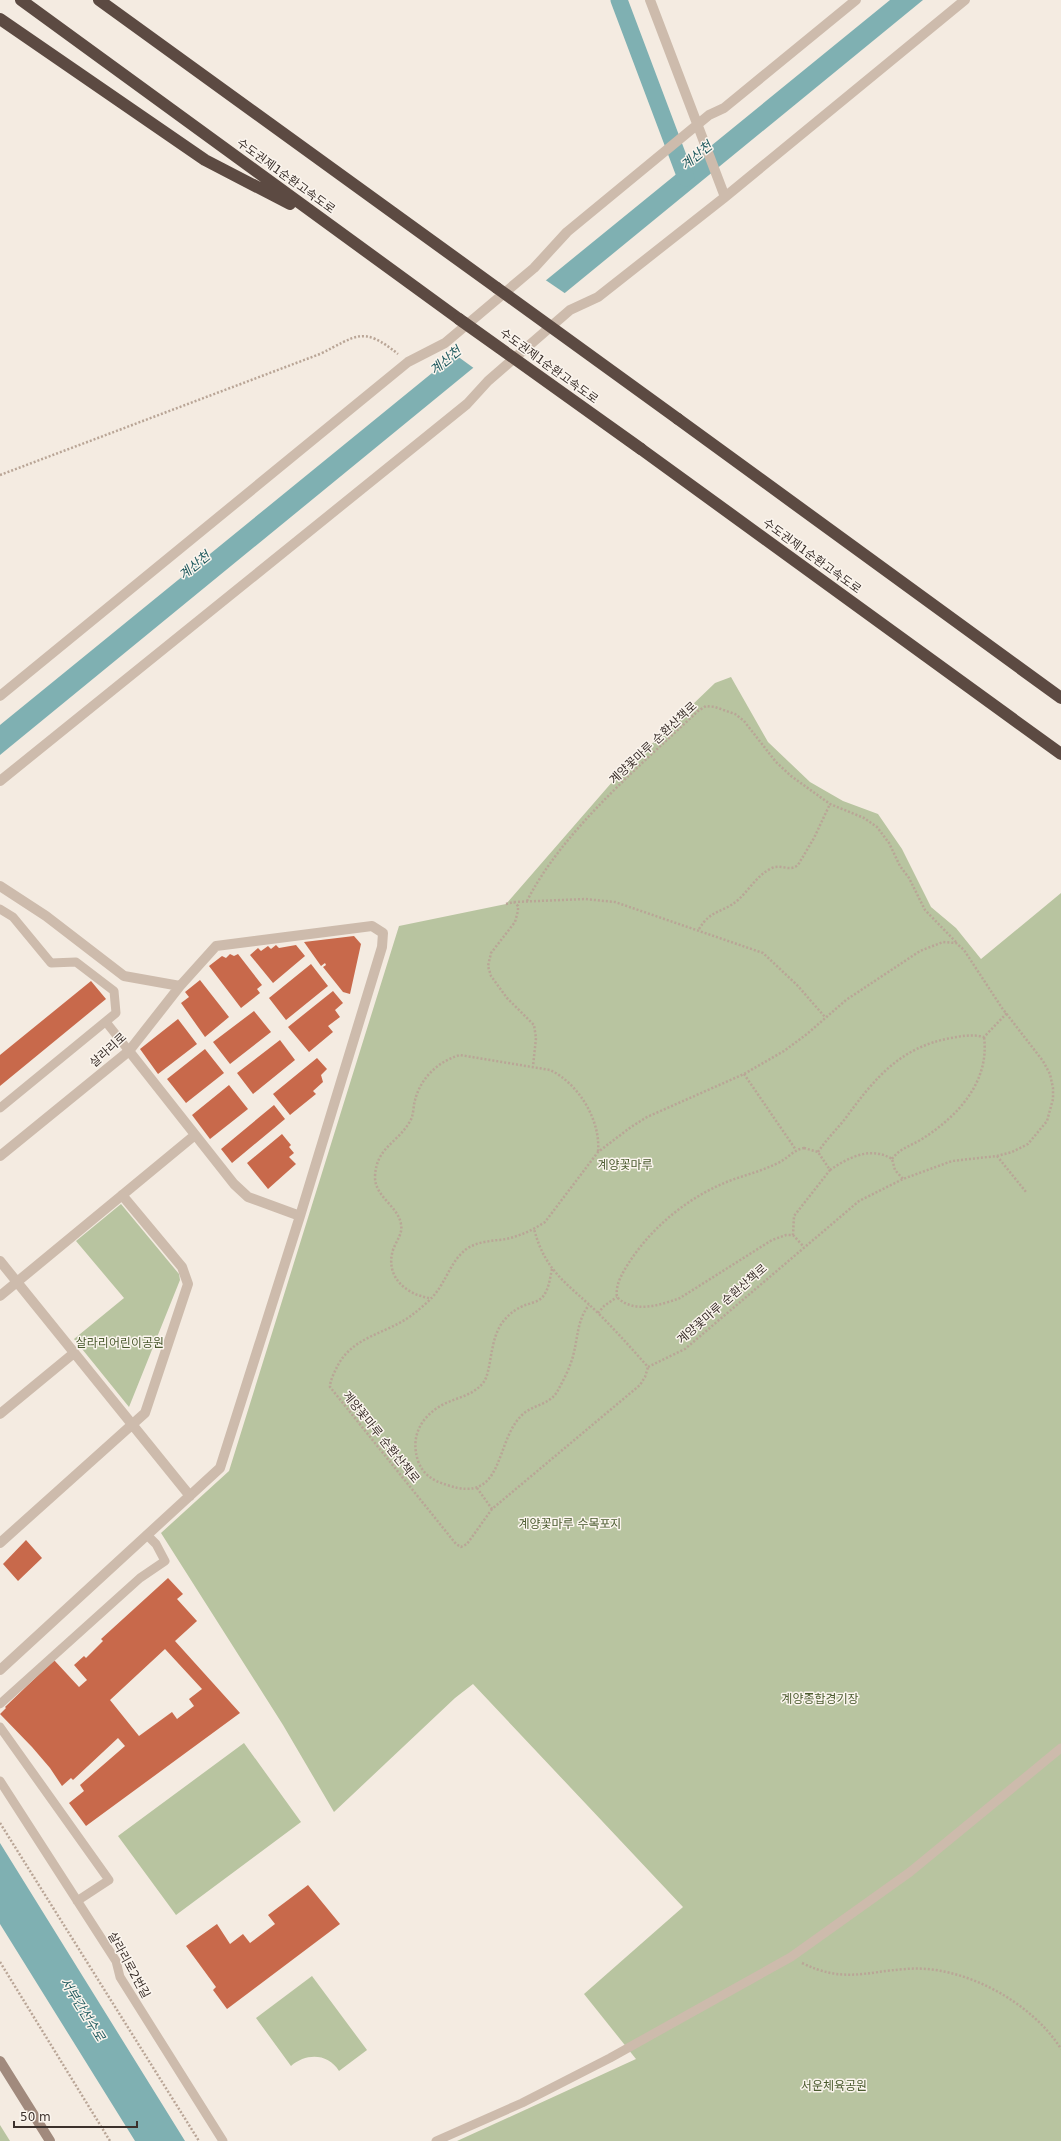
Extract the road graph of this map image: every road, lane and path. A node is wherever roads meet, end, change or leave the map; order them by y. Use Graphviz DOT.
graph roads {
  1 [pos="21,0"];
  2 [pos="99,0"];
  3 [pos="107,0"];
  4 [pos="650,0"];
  5 [pos="856,0"];
  6 [pos="965,0"];
  7 [pos="120,16"];
  8 [pos="0,19"];
  9 [pos="699,128"];
  10 [pos="724,194"];
  11 [pos="323,220"];
  12 [pos="408,362"];
  13 [pos="0,475"];
  14 [pos="0,696"];
  15 [pos="1061,698"];
  16 [pos="1061,754"];
  17 [pos="0,782"];
  18 [pos="830,804"];
  19 [pos="0,886"];
  20 [pos="527,901"];
  21 [pos="514,902"];
  22 [pos="506,904"];
  23 [pos="0,910"];
  24 [pos="699,929"];
  25 [pos="956,943"];
  26 [pos="180,986"];
  27 [pos="1007,1013"];
  28 [pos="826,1017"];
  29 [pos="106,1022"];
  30 [pos="984,1037"];
  31 [pos="129,1051"];
  32 [pos="533,1066"];
  33 [pos="744,1074"];
  34 [pos="0,1108"];
  35 [pos="195,1135"];
  36 [pos="796,1150"];
  37 [pos="598,1152"];
  38 [pos="818,1152"];
  39 [pos="0,1156"];
  40 [pos="997,1156"];
  41 [pos="892,1159"];
  42 [pos="830,1170"];
  43 [pos="903,1179"];
  44 [pos="1026,1192"];
  45 [pos="122,1195"];
  46 [pos="300,1216"];
  47 [pos="534,1229"];
  48 [pos="793,1235"];
  49 [pos="804,1247"];
  50 [pos="0,1261"];
  51 [pos="552,1268"];
  52 [pos="17,1282"];
  53 [pos="0,1296"];
  54 [pos="617,1297"];
  55 [pos="430,1298"];
  56 [pos="589,1305"];
  57 [pos="598,1314"];
  58 [pos="74,1353"];
  59 [pos="648,1367"];
  60 [pos="0,1414"];
  61 [pos="132,1425"];
  62 [pos="478,1488"];
  63 [pos="190,1496"];
  64 [pos="492,1509"];
  65 [pos="147,1535"];
  66 [pos="0,1543"];
  67 [pos="0,1670"];
  68 [pos="0,1704"];
  69 [pos="0,1727"];
  70 [pos="1061,1748"];
  71 [pos="0,1781"];
  72 [pos="0,1823"];
  73 [pos="77,1901"];
  74 [pos="791,1957"];
  75 [pos="0,1962"];
  76 [pos="1061,2049"];
  77 [pos="0,2061"];
  78 [pos="50,2141"];
  79 [pos="110,2141"];
  80 [pos="199,2141"];
  81 [pos="224,2141"];
  82 [pos="436,2141"];
  1 -- 11 [label="highway, 수도권제1순환고속도로"];
  2 -- 7 [label="highway"];
  3 -- 7 [label="highway"];
  4 -- 9 [label="street"];
  5 -- 9 [label="street"];
  6 -- 10 [label="street"];
  7 -- 15 [label="highway, bridge"];
  8 -- 11 [label="highway"];
  9 -- 10 [label="street"];
  9 -- 12 [label="street"];
  10 -- 17 [label="street"];
  11 -- 16 [label="highway, 수도권제1순환고속도로, bridge"];
  12 -- 13 [label="path"];
  12 -- 14 [label="street"];
  18 -- 20 [label="path, 계양꽃마루 순환산책로"];
  18 -- 24 [label="path"];
  18 -- 25 [label="path, 계양꽃마루 순환산책로"];
  19 -- 26 [label="street"];
  20 -- 21 [label="path"];
  20 -- 24 [label="path"];
  21 -- 22 [label="path"];
  21 -- 32 [label="path"];
  23 -- 29 [label="lane"];
  24 -- 28 [label="path"];
  25 -- 27 [label="path, 계양꽃마루 순환산책로"];
  25 -- 28 [label="path, 계양꽃마루 순환산책로"];
  26 -- 31 [label="street, 살라리로"];
  26 -- 46 [label="street, 살라리로"];
  27 -- 30 [label="path"];
  27 -- 40 [label="path, 계양꽃마루 순환산책로"];
  28 -- 33 [label="path, 계양꽃마루 순환산책로"];
  29 -- 31 [label="lane"];
  29 -- 34 [label="lane"];
  30 -- 38 [label="path"];
  30 -- 41 [label="path"];
  31 -- 35 [label="street"];
  31 -- 39 [label="street, 살라리로"];
  32 -- 37 [label="path"];
  32 -- 55 [label="path"];
  33 -- 36 [label="path"];
  33 -- 37 [label="path, 계양꽃마루 순환산책로"];
  35 -- 45 [label="street"];
  35 -- 46 [label="street"];
  36 -- 38 [label="path"];
  36 -- 54 [label="path"];
  37 -- 47 [label="path, 계양꽃마루 순환산책로"];
  38 -- 42 [label="path"];
  40 -- 43 [label="path, 계양꽃마루 순환산책로"];
  40 -- 44 [label="path"];
  41 -- 42 [label="path"];
  41 -- 43 [label="path"];
  42 -- 48 [label="path"];
  43 -- 49 [label="path, 계양꽃마루 순환산책로"];
  45 -- 52 [label="street"];
  45 -- 61 [label="street"];
  46 -- 63 [label="street"];
  47 -- 51 [label="path"];
  47 -- 55 [label="path, 계양꽃마루 순환산책로"];
  48 -- 49 [label="path"];
  48 -- 54 [label="path, 계양꽃마루 순환산책로"];
  49 -- 59 [label="path, 계양꽃마루 순환산책로"];
  50 -- 52 [label="street"];
  51 -- 56 [label="path"];
  51 -- 62 [label="path, 계양꽃마루 순환산책로"];
  52 -- 53 [label="street"];
  52 -- 58 [label="street"];
  54 -- 57 [label="path"];
  55 -- 64 [label="path, 계양꽃마루 순환산책로"];
  56 -- 57 [label="path"];
  56 -- 62 [label="path"];
  57 -- 59 [label="path"];
  58 -- 60 [label="street"];
  58 -- 61 [label="street"];
  59 -- 64 [label="path, 계양꽃마루 순환산책로"];
  61 -- 63 [label="street"];
  61 -- 66 [label="street"];
  62 -- 64 [label="path"];
  63 -- 65 [label="street"];
  65 -- 67 [label="street"];
  65 -- 68 [label="lane"];
  69 -- 73 [label="lane"];
  70 -- 74 [label="lane"];
  71 -- 73 [label="lane, 살라리로2번길"];
  72 -- 80 [label="path"];
  73 -- 81 [label="lane, 살라리로2번길"];
  74 -- 76 [label="path"];
  74 -- 82 [label="lane"];
  75 -- 79 [label="path"];
  77 -- 78 [label="main road"];
}
